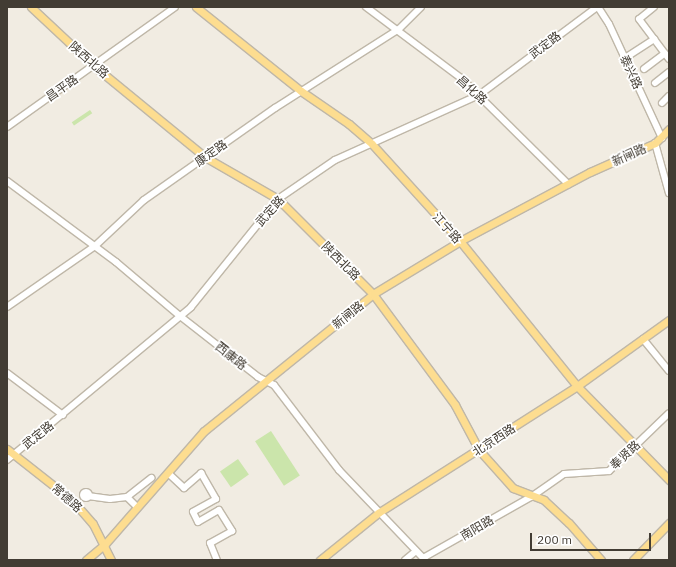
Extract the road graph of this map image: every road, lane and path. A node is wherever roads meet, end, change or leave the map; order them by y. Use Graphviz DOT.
graph roads {
  1 [pos="31,7"];
  2 [pos="175,7"];
  3 [pos="196,7"];
  4 [pos="366,7"];
  5 [pos="421,7"];
  6 [pos="598,7"];
  7 [pos="653,7"];
  8 [pos="399,29"];
  9 [pos="654,39"];
  10 [pos="665,53"];
  11 [pos="625,58"];
  12 [pos="669,59"];
  13 [pos="94,66"];
  14 [pos="644,69"];
  15 [pos="669,72"];
  16 [pos="655,83"];
  17 [pos="301,91"];
  18 [pos="479,95"];
  19 [pos="669,96"];
  20 [pos="662,103"];
  21 [pos="7,127"];
  22 [pos="669,129"];
  23 [pos="662,139"];
  24 [pos="372,144"];
  25 [pos="205,157"];
  26 [pos="7,181"];
  27 [pos="568,184"];
  28 [pos="669,193"];
  29 [pos="278,199"];
  30 [pos="460,241"];
  31 [pos="95,246"];
  32 [pos="374,294"];
  33 [pos="7,307"];
  34 [pos="180,316"];
  35 [pos="669,320"];
  36 [pos="643,339"];
  37 [pos="669,371"];
  38 [pos="7,373"];
  39 [pos="266,382"];
  40 [pos="578,386"];
  41 [pos="669,413"];
  42 [pos="63,415"];
  43 [pos="636,446"];
  44 [pos="7,449"];
  45 [pos="479,450"];
  46 [pos="14,455"];
  47 [pos="7,460"];
  48 [pos="168,473"];
  49 [pos="151,478"];
  50 [pos="669,480"];
  51 [pos="88,496"];
  52 [pos="127,496"];
  53 [pos="531,497"];
  54 [pos="137,507"];
  55 [pos="378,513"];
  56 [pos="669,523"];
  57 [pos="105,544"];
  58 [pos="416,551"];
  59 [pos="424,559"];
  60 [pos="86,560"];
  61 [pos="111,560"];
  62 [pos="217,560"];
  63 [pos="320,560"];
  64 [pos="405,560"];
  65 [pos="601,560"];
  66 [pos="633,560"];
  1 -- 13 [label="main road, 陕西北路"];
  2 -- 13 [label="street, 昌平路"];
  3 -- 17 [label="main road, 江宁路"];
  4 -- 8 [label="street, 昌化路"];
  5 -- 8 [label="street, 康定路"];
  6 -- 11 [label="street, 泰兴路"];
  6 -- 18 [label="street, 武定路"];
  7 -- 9 [label="street"];
  8 -- 17 [label="street, 康定路"];
  8 -- 18 [label="street, 昌化路"];
  9 -- 10 [label="street"];
  9 -- 11 [label="street"];
  10 -- 12 [label="street"];
  10 -- 14 [label="street"];
  11 -- 23 [label="street, 泰兴路"];
  13 -- 21 [label="street, 昌平路"];
  13 -- 25 [label="main road, 陕西北路"];
  15 -- 16 [label="street"];
  17 -- 24 [label="main road, 江宁路"];
  17 -- 25 [label="street, 康定路"];
  18 -- 24 [label="street, 武定路"];
  18 -- 27 [label="street, 昌化路"];
  19 -- 20 [label="street"];
  22 -- 23 [label="main road, 新闸路"];
  23 -- 27 [label="main road, 新闸路"];
  23 -- 28 [label="street, 泰兴路"];
  24 -- 29 [label="street, 武定路"];
  24 -- 30 [label="main road, 江宁路"];
  25 -- 29 [label="main road, 陕西北路"];
  25 -- 31 [label="street, 康定路"];
  26 -- 31 [label="street, 西康路"];
  27 -- 30 [label="main road, 新闸路"];
  29 -- 32 [label="main road, 陕西北路"];
  29 -- 34 [label="street, 武定路"];
  30 -- 32 [label="main road, 新闸路"];
  30 -- 40 [label="main road, 江宁路"];
  31 -- 33 [label="street, 康定路"];
  31 -- 34 [label="street, 西康路"];
  32 -- 39 [label="main road, 新闸路"];
  32 -- 45 [label="main road, 陕西北路"];
  34 -- 39 [label="street, 西康路"];
  34 -- 42 [label="street, 武定路"];
  35 -- 36 [label="main road, 北京西路"];
  36 -- 37 [label="street"];
  36 -- 40 [label="main road, 北京西路"];
  38 -- 42 [label="street"];
  39 -- 48 [label="main road, 新闸路"];
  39 -- 55 [label="street, 西康路"];
  40 -- 43 [label="main road, 江宁路"];
  40 -- 45 [label="main road, 北京西路"];
  41 -- 43 [label="street, 奉贤路"];
  42 -- 46 [label="street, 武定路"];
  43 -- 50 [label="main road, 江宁路"];
  43 -- 53 [label="street, 奉贤路"];
  44 -- 46 [label="main road, 常德路"];
  45 -- 53 [label="main road, 陕西北路"];
  45 -- 55 [label="main road, 北京西路"];
  46 -- 47 [label="street, 武定路"];
  46 -- 57 [label="main road, 常德路"];
  48 -- 54 [label="main road, 新闸路"];
  48 -- 62 [label="street"];
  49 -- 52 [label="street"];
  51 -- 52 [label="street"];
  52 -- 54 [label="street"];
  53 -- 59 [label="street, 南阳路"];
  53 -- 65 [label="main road, 陕西北路"];
  54 -- 57 [label="main road, 新闸路"];
  55 -- 58 [label="street, 西康路"];
  55 -- 63 [label="main road, 北京西路"];
  56 -- 66 [label="main road"];
  57 -- 60 [label="main road, 新闸路"];
  57 -- 61 [label="main road, 常德路"];
  58 -- 59 [label="street, 西康路"];
  58 -- 64 [label="street"];
}
